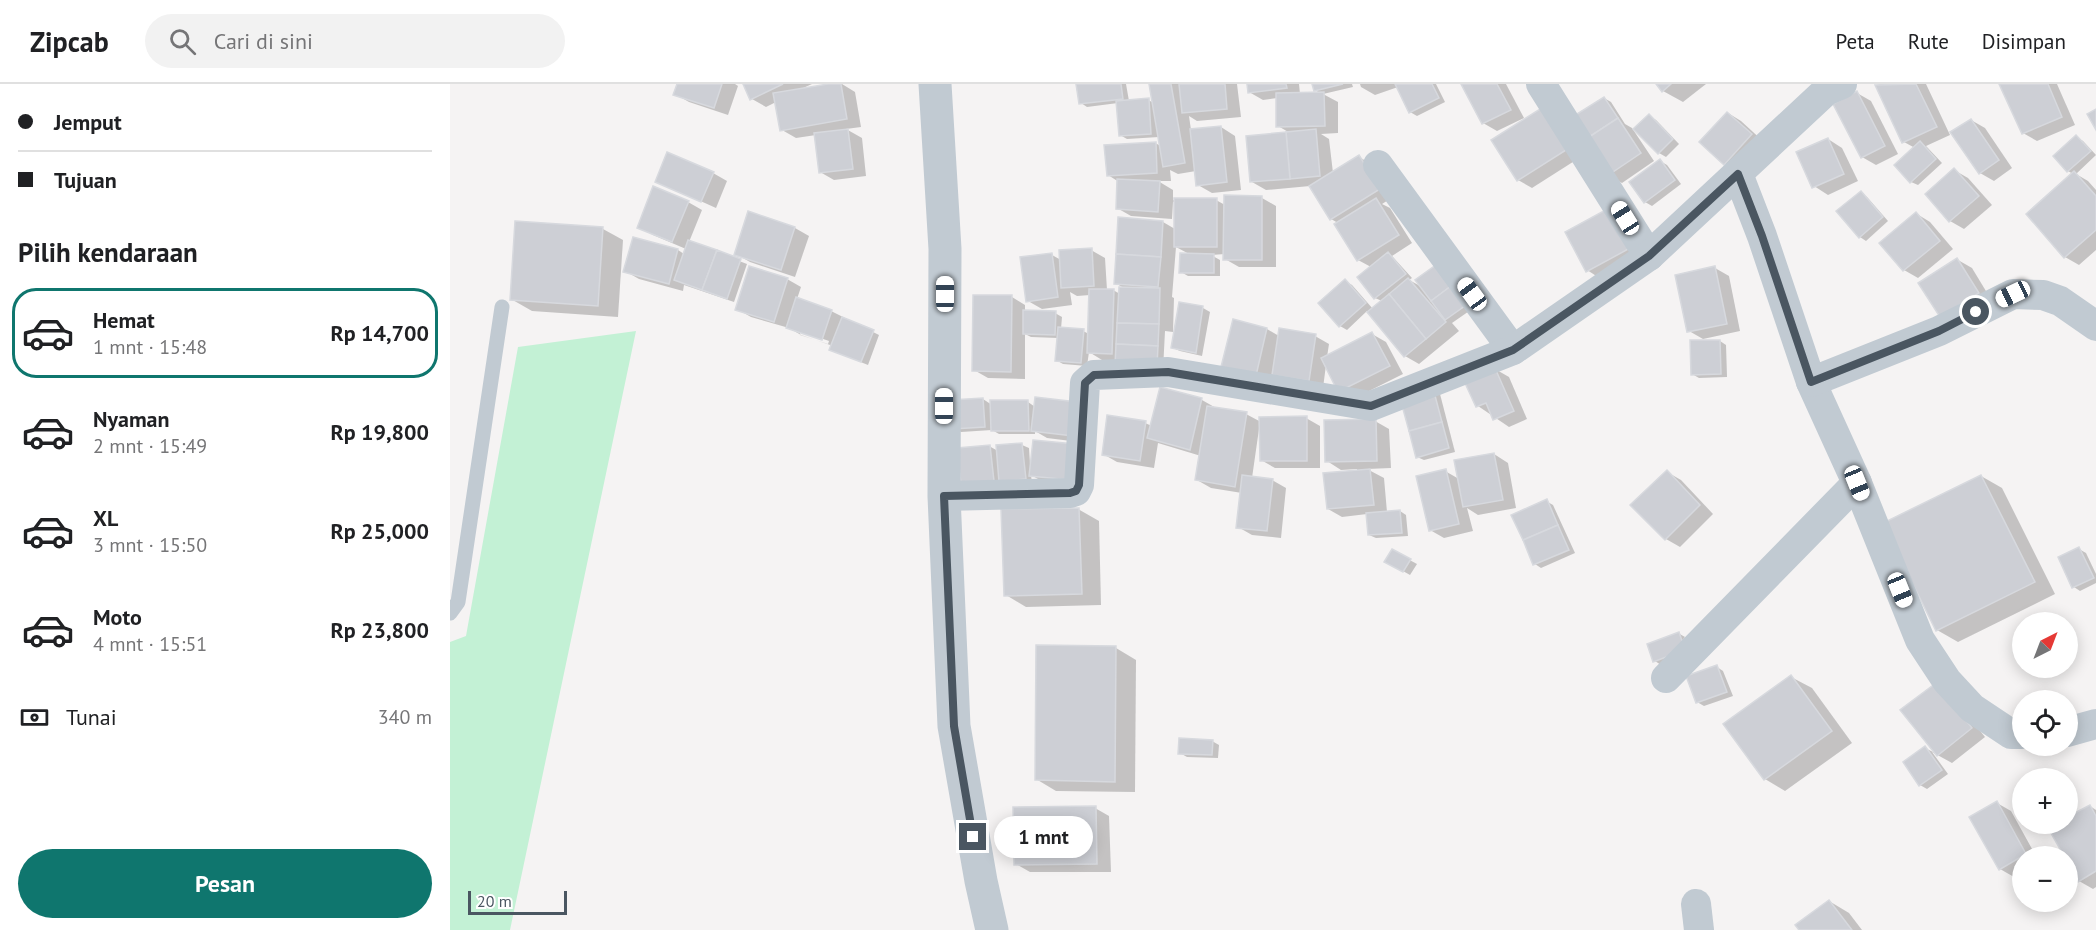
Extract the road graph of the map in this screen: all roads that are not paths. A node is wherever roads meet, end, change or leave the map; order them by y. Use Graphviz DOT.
graph roads {
  1 [pos="936,84"];
  2 [pos="1541,84"];
  3 [pos="1842,84"];
  4 [pos="1378,165"];
  5 [pos="1738,174"];
  6 [pos="1649,256"];
  7 [pos="502,307"];
  8 [pos="2096,326"];
  9 [pos="1513,350"];
  10 [pos="1811,382"];
  11 [pos="1857,483"];
  12 [pos="944,496"];
  13 [pos="450,613"];
  14 [pos="1666,678"];
  15 [pos="2096,724"];
  16 [pos="2078,729"];
  17 [pos="2012,734"];
  18 [pos="992,930"];
  1 -- 12 [label="street"];
  2 -- 6 [label="street"];
  3 -- 5 [label="street"];
  4 -- 9 [label="street"];
  5 -- 6 [label="street"];
  5 -- 10 [label="street"];
  6 -- 9 [label="street"];
  7 -- 13 [label="lane"];
  8 -- 10 [label="street"];
  9 -- 12 [label="street"];
  10 -- 11 [label="street"];
  11 -- 14 [label="street"];
  11 -- 17 [label="street"];
  12 -- 18 [label="street"];
  15 -- 16 [label="street"];
}
